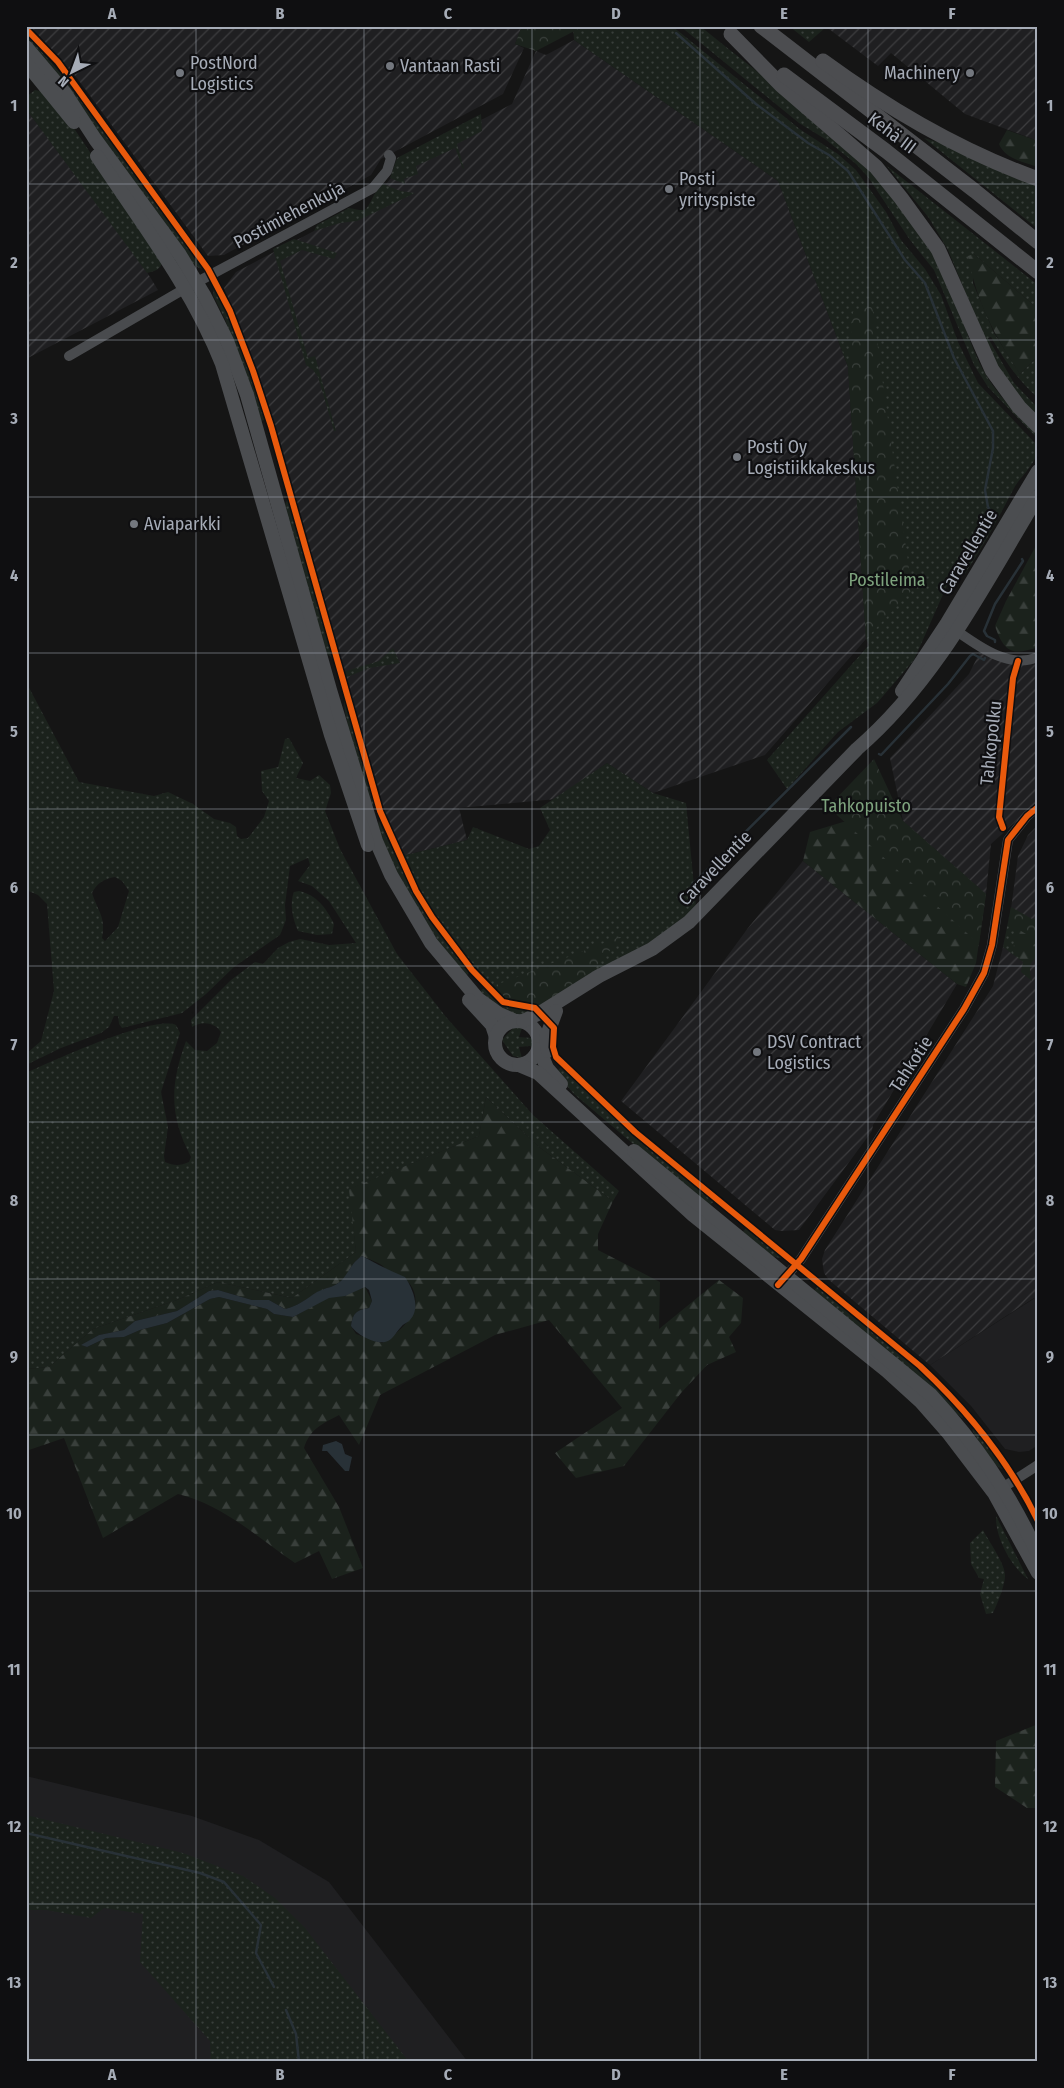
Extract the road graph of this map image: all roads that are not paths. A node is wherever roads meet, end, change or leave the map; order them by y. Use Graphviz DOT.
graph roads {
  1 [pos="762,27"];
  2 [pos="727,30"];
  3 [pos="26,47"];
  4 [pos="26,63"];
  5 [pos="389,155"];
  6 [pos="1038,179"];
  7 [pos="1038,242"];
  8 [pos="1038,272"];
  9 [pos="192,285"];
  10 [pos="69,356"];
  11 [pos="1038,426"];
  12 [pos="1038,471"];
  13 [pos="1038,496"];
  14 [pos="952,627"];
  15 [pos="1038,657"];
  16 [pos="1038,807"];
  17 [pos="579,988"];
  18 [pos="556,1011"];
  19 [pos="518,1020"];
  20 [pos="496,1037"];
  21 [pos="539,1043"];
  22 [pos="519,1065"];
  23 [pos="553,1076"];
  24 [pos="782,1280"];
  25 [pos="1038,1465"];
  26 [pos="999,1490"];
  27 [pos="1038,1555"];
  28 [pos="1038,1573"];
  1 -- 6 [label="highway"];
  1 -- 7 [label="highway, Kehä III"];
  2 -- 8 [label="highway, Kehä III"];
  2 -- 11 [label="highway"];
  3 -- 9 [label="main road"];
  4 -- 9 [label="main road"];
  5 -- 9 [label="street, Postimiehenkuja"];
  9 -- 10 [label="street, Postimiehenkuja"];
  9 -- 19 [label="main road"];
  9 -- 20 [label="main road"];
  12 -- 14 [label="main road, Caravellentie"];
  13 -- 14 [label="main road, Caravellentie"];
  14 -- 15 [label="street"];
  14 -- 17 [label="main road, Caravellentie"];
  16 -- 24 [label="street, Tahkotie"];
  17 -- 18 [label="main road, Caravellentie"];
  17 -- 19 [label="main road, Caravellentie"];
  18 -- 21 [label="main road, Caravellentie"];
  18 -- 23 [label="main road"];
  19 -- 20 [label="main road"];
  19 -- 21 [label="main road"];
  20 -- 22 [label="main road"];
  21 -- 22 [label="main road"];
  21 -- 23 [label="main road"];
  22 -- 24 [label="main road"];
  23 -- 24 [label="main road"];
  24 -- 26 [label="main road"];
  25 -- 26 [label="street"];
  26 -- 27 [label="main road"];
  26 -- 28 [label="main road"];
}
